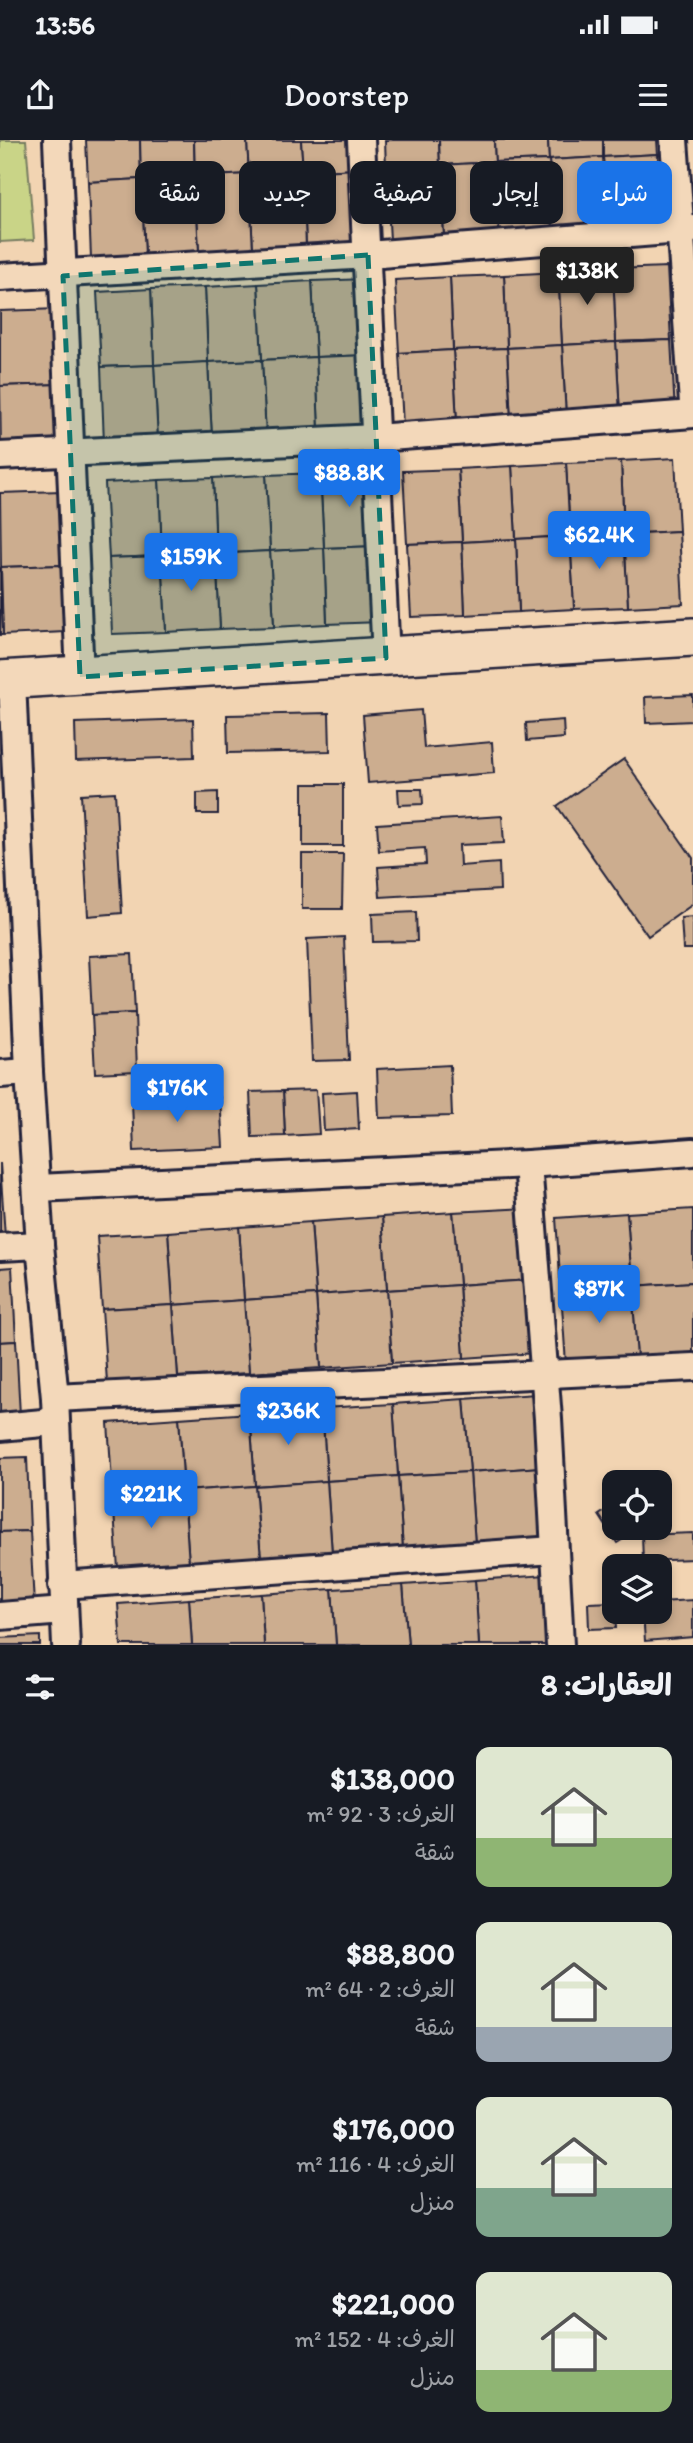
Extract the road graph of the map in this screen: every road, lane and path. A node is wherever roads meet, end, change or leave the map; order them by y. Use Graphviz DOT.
graph roads {
  1 [pos="57,140"];
  2 [pos="361,140"];
  3 [pos="674,140"];
  4 [pos="687,229"];
  5 [pos="368,255"];
  6 [pos="63,276"];
  7 [pos="0,277"];
  8 [pos="693,403"];
  9 [pos="693,414"];
  10 [pos="376,438"];
  11 [pos="71,451"];
  12 [pos="0,456"];
  13 [pos="693,637"];
  14 [pos="386,658"];
  15 [pos="80,677"];
  16 [pos="6,680"];
  17 [pos="11,884"];
  18 [pos="29,1072"];
  19 [pos="0,1074"];
  20 [pos="693,1152"];
  21 [pos="528,1164"];
  22 [pos="38,1188"];
  23 [pos="40,1245"];
  24 [pos="0,1247"];
  25 [pos="693,1367"];
  26 [pos="544,1372"];
  27 [pos="54,1410"];
  28 [pos="0,1427"];
  29 [pos="554,1550"];
  30 [pos="62,1585"];
  31 [pos="64,1611"];
  32 [pos="0,1616"];
  33 [pos="66,1645"];
  34 [pos="559,1645"];
  1 -- 6 [label="street"];
  2 -- 5 [label="street"];
  3 -- 4 [label="street"];
  4 -- 5 [label="street"];
  4 -- 8 [label="street"];
  5 -- 6 [label="street"];
  5 -- 10 [label="street"];
  6 -- 7 [label="street"];
  6 -- 11 [label="street"];
  9 -- 10 [label="street"];
  10 -- 11 [label="street"];
  10 -- 14 [label="street"];
  11 -- 12 [label="street"];
  11 -- 15 [label="street"];
  13 -- 14 [label="street"];
  14 -- 15 [label="street"];
  15 -- 16 [label="street"];
  16 -- 17 [label="street"];
  17 -- 18 [label="street"];
  18 -- 19 [label="street"];
  18 -- 22 [label="street"];
  20 -- 21 [label="street"];
  21 -- 22 [label="street"];
  21 -- 26 [label="street"];
  22 -- 23 [label="street"];
  23 -- 24 [label="street"];
  23 -- 27 [label="street"];
  25 -- 26 [label="street"];
  26 -- 27 [label="street"];
  26 -- 29 [label="street"];
  27 -- 28 [label="street"];
  27 -- 30 [label="street"];
  29 -- 30 [label="street"];
  29 -- 34 [label="street"];
  30 -- 31 [label="street"];
  31 -- 32 [label="street"];
  31 -- 33 [label="street"];
}
